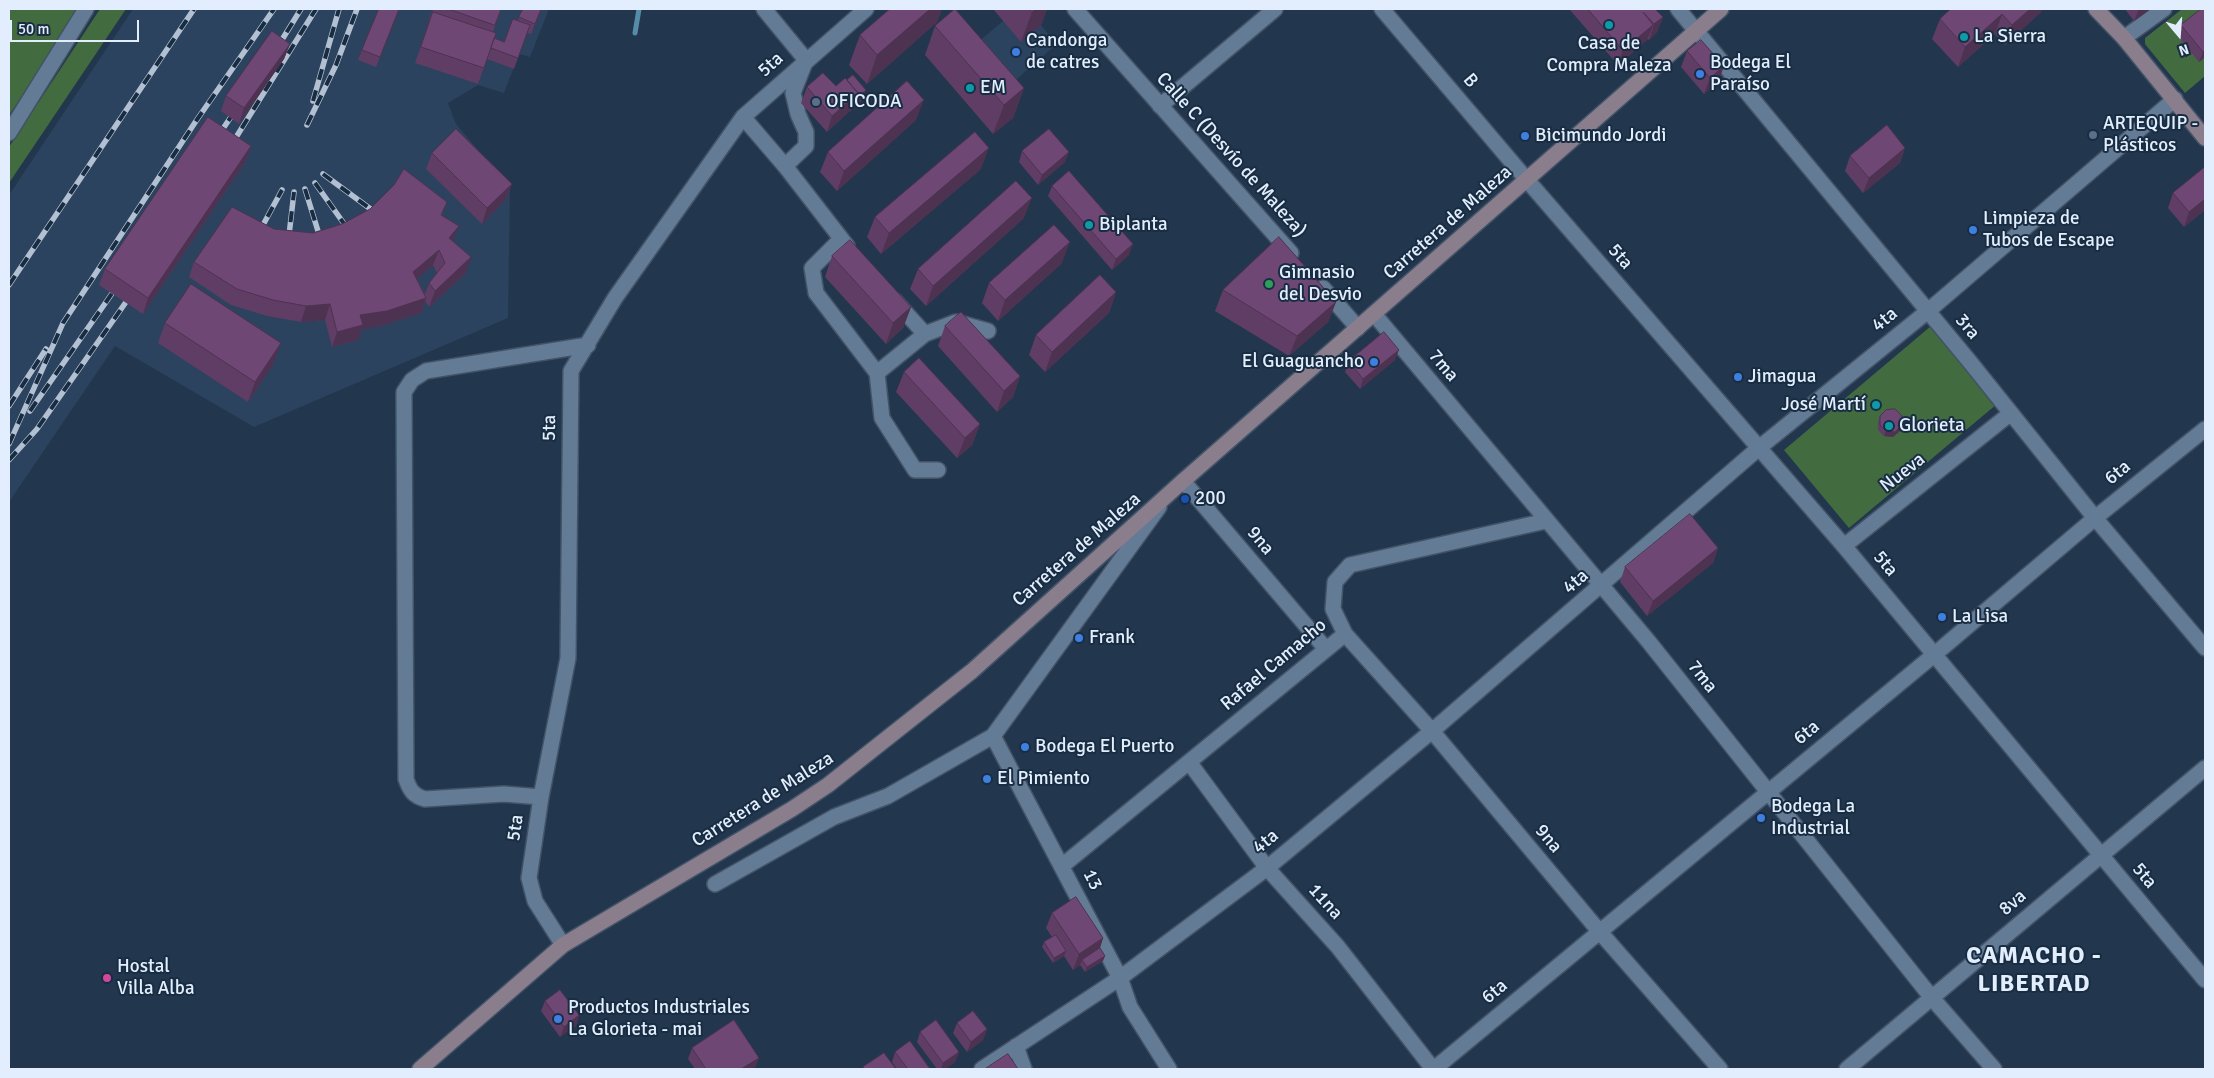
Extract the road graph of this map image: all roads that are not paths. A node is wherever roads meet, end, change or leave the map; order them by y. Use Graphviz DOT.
graph roads {
  1 [pos="86,9"];
  2 [pos="764,9"];
  3 [pos="866,9"];
  4 [pos="1075,9"];
  5 [pos="1275,9"];
  6 [pos="1382,9"];
  7 [pos="1678,9"];
  8 [pos="1721,9"];
  9 [pos="2096,9"];
  10 [pos="2164,9"];
  11 [pos="1696,32"];
  12 [pos="2124,38"];
  13 [pos="806,60"];
  14 [pos="2175,99"];
  15 [pos="1160,106"];
  16 [pos="743,117"];
  17 [pos="9,133"];
  18 [pos="2205,138"];
  19 [pos="785,166"];
  20 [pos="1526,180"];
  21 [pos="841,240"];
  22 [pos="854,254"];
  23 [pos="1299,261"];
  24 [pos="1312,276"];
  25 [pos="885,289"];
  26 [pos="1928,312"];
  27 [pos="1374,314"];
  28 [pos="1358,328"];
  29 [pos="988,330"];
  30 [pos="925,334"];
  31 [pos="588,345"];
  32 [pos="877,373"];
  33 [pos="2011,413"];
  34 [pos="2205,428"];
  35 [pos="1760,447"];
  36 [pos="938,470"];
  37 [pos="1183,481"];
  38 [pos="1167,497"];
  39 [pos="2094,518"];
  40 [pos="1546,521"];
  41 [pos="1844,546"];
  42 [pos="1602,585"];
  43 [pos="1344,634"];
  44 [pos="2205,648"];
  45 [pos="1326,649"];
  46 [pos="1935,654"];
  47 [pos="1432,731"];
  48 [pos="993,736"];
  49 [pos="1188,762"];
  50 [pos="2205,768"];
  51 [pos="1767,792"];
  52 [pos="541,797"];
  53 [pos="2101,856"];
  54 [pos="1062,866"];
  55 [pos="1267,868"];
  56 [pos="715,884"];
  57 [pos="1599,931"];
  58 [pos="563,945"];
  59 [pos="1120,978"];
  60 [pos="2205,980"];
  61 [pos="1932,998"];
  62 [pos="1016,1046"];
  63 [pos="420,1069"];
  64 [pos="982,1069"];
  65 [pos="1024,1069"];
  66 [pos="1169,1069"];
  67 [pos="1434,1069"];
  68 [pos="1720,1069"];
  69 [pos="1847,1069"];
  70 [pos="1994,1069"];
  1 -- 17 [label="street"];
  2 -- 13 [label="street"];
  3 -- 13 [label="street, 5ta"];
  4 -- 15 [label="street, Calle C (Desvío de Maleza)"];
  5 -- 15 [label="street"];
  6 -- 20 [label="street, B"];
  7 -- 11 [label="street, 3ra"];
  8 -- 11 [label="main road, Carretera de Maleza"];
  9 -- 12 [label="main road"];
  10 -- 12 [label="street"];
  11 -- 20 [label="main road, Carretera de Maleza"];
  11 -- 26 [label="street, 3ra"];
  12 -- 14 [label="main road"];
  13 -- 16 [label="street, 5ta"];
  13 -- 19 [label="street"];
  14 -- 18 [label="main road"];
  14 -- 26 [label="street, 4ta"];
  15 -- 23 [label="street, Calle C (Desvío de Maleza)"];
  16 -- 19 [label="street"];
  16 -- 31 [label="street, 5ta"];
  19 -- 21 [label="street"];
  20 -- 27 [label="main road, Carretera de Maleza"];
  20 -- 35 [label="street, 5ta"];
  21 -- 22 [label="street"];
  21 -- 32 [label="street"];
  24 -- 28 [label="street"];
  25 -- 30 [label="street"];
  26 -- 33 [label="street, 3ra"];
  26 -- 35 [label="street, 4ta"];
  27 -- 28 [label="main road, Carretera de Maleza"];
  27 -- 40 [label="street, 7ma"];
  28 -- 37 [label="main road, Carretera de Maleza"];
  29 -- 30 [label="street"];
  30 -- 32 [label="street"];
  31 -- 52 [label="street, 5ta"];
  31 -- 52 [label="street"];
  32 -- 36 [label="street"];
  33 -- 39 [label="street, 3ra"];
  33 -- 41 [label="street, Nueva"];
  34 -- 39 [label="street, 6ta"];
  35 -- 41 [label="street, 5ta"];
  35 -- 42 [label="street, 4ta"];
  37 -- 38 [label="main road, Carretera de Maleza"];
  37 -- 45 [label="street, 9na"];
  38 -- 48 [label="street"];
  38 -- 58 [label="main road, Carretera de Maleza"];
  39 -- 44 [label="street, 3ra"];
  39 -- 46 [label="street, 6ta"];
  40 -- 42 [label="street, 7ma"];
  40 -- 43 [label="street, Rafael Camacho"];
  41 -- 46 [label="street, 5ta"];
  42 -- 47 [label="street, 4ta"];
  42 -- 51 [label="street, 7ma"];
  43 -- 45 [label="street, Rafael Camacho"];
  43 -- 47 [label="street, 9na"];
  45 -- 49 [label="street, Rafael Camacho"];
  46 -- 51 [label="street, 6ta"];
  46 -- 53 [label="street, 5ta"];
  47 -- 55 [label="street, 4ta"];
  47 -- 57 [label="street, 9na"];
  48 -- 54 [label="street, 13"];
  48 -- 56 [label="street"];
  49 -- 54 [label="street, Rafael Camacho"];
  49 -- 55 [label="street, 11na"];
  50 -- 53 [label="street, 8va"];
  51 -- 57 [label="street, 6ta"];
  51 -- 61 [label="street, 7ma"];
  52 -- 58 [label="street, 5ta"];
  53 -- 60 [label="street, 5ta"];
  53 -- 61 [label="street, 8va"];
  54 -- 59 [label="street, 13"];
  55 -- 59 [label="street, 4ta"];
  55 -- 67 [label="street, 11na"];
  57 -- 67 [label="street, 6ta"];
  57 -- 68 [label="street, 9na"];
  58 -- 63 [label="main road, Carretera de Maleza"];
  59 -- 62 [label="street, 4ta"];
  59 -- 66 [label="street, 13"];
  61 -- 69 [label="street, 8va"];
  61 -- 70 [label="street, 7ma"];
  62 -- 64 [label="street, 4ta"];
  62 -- 65 [label="street"];
}
